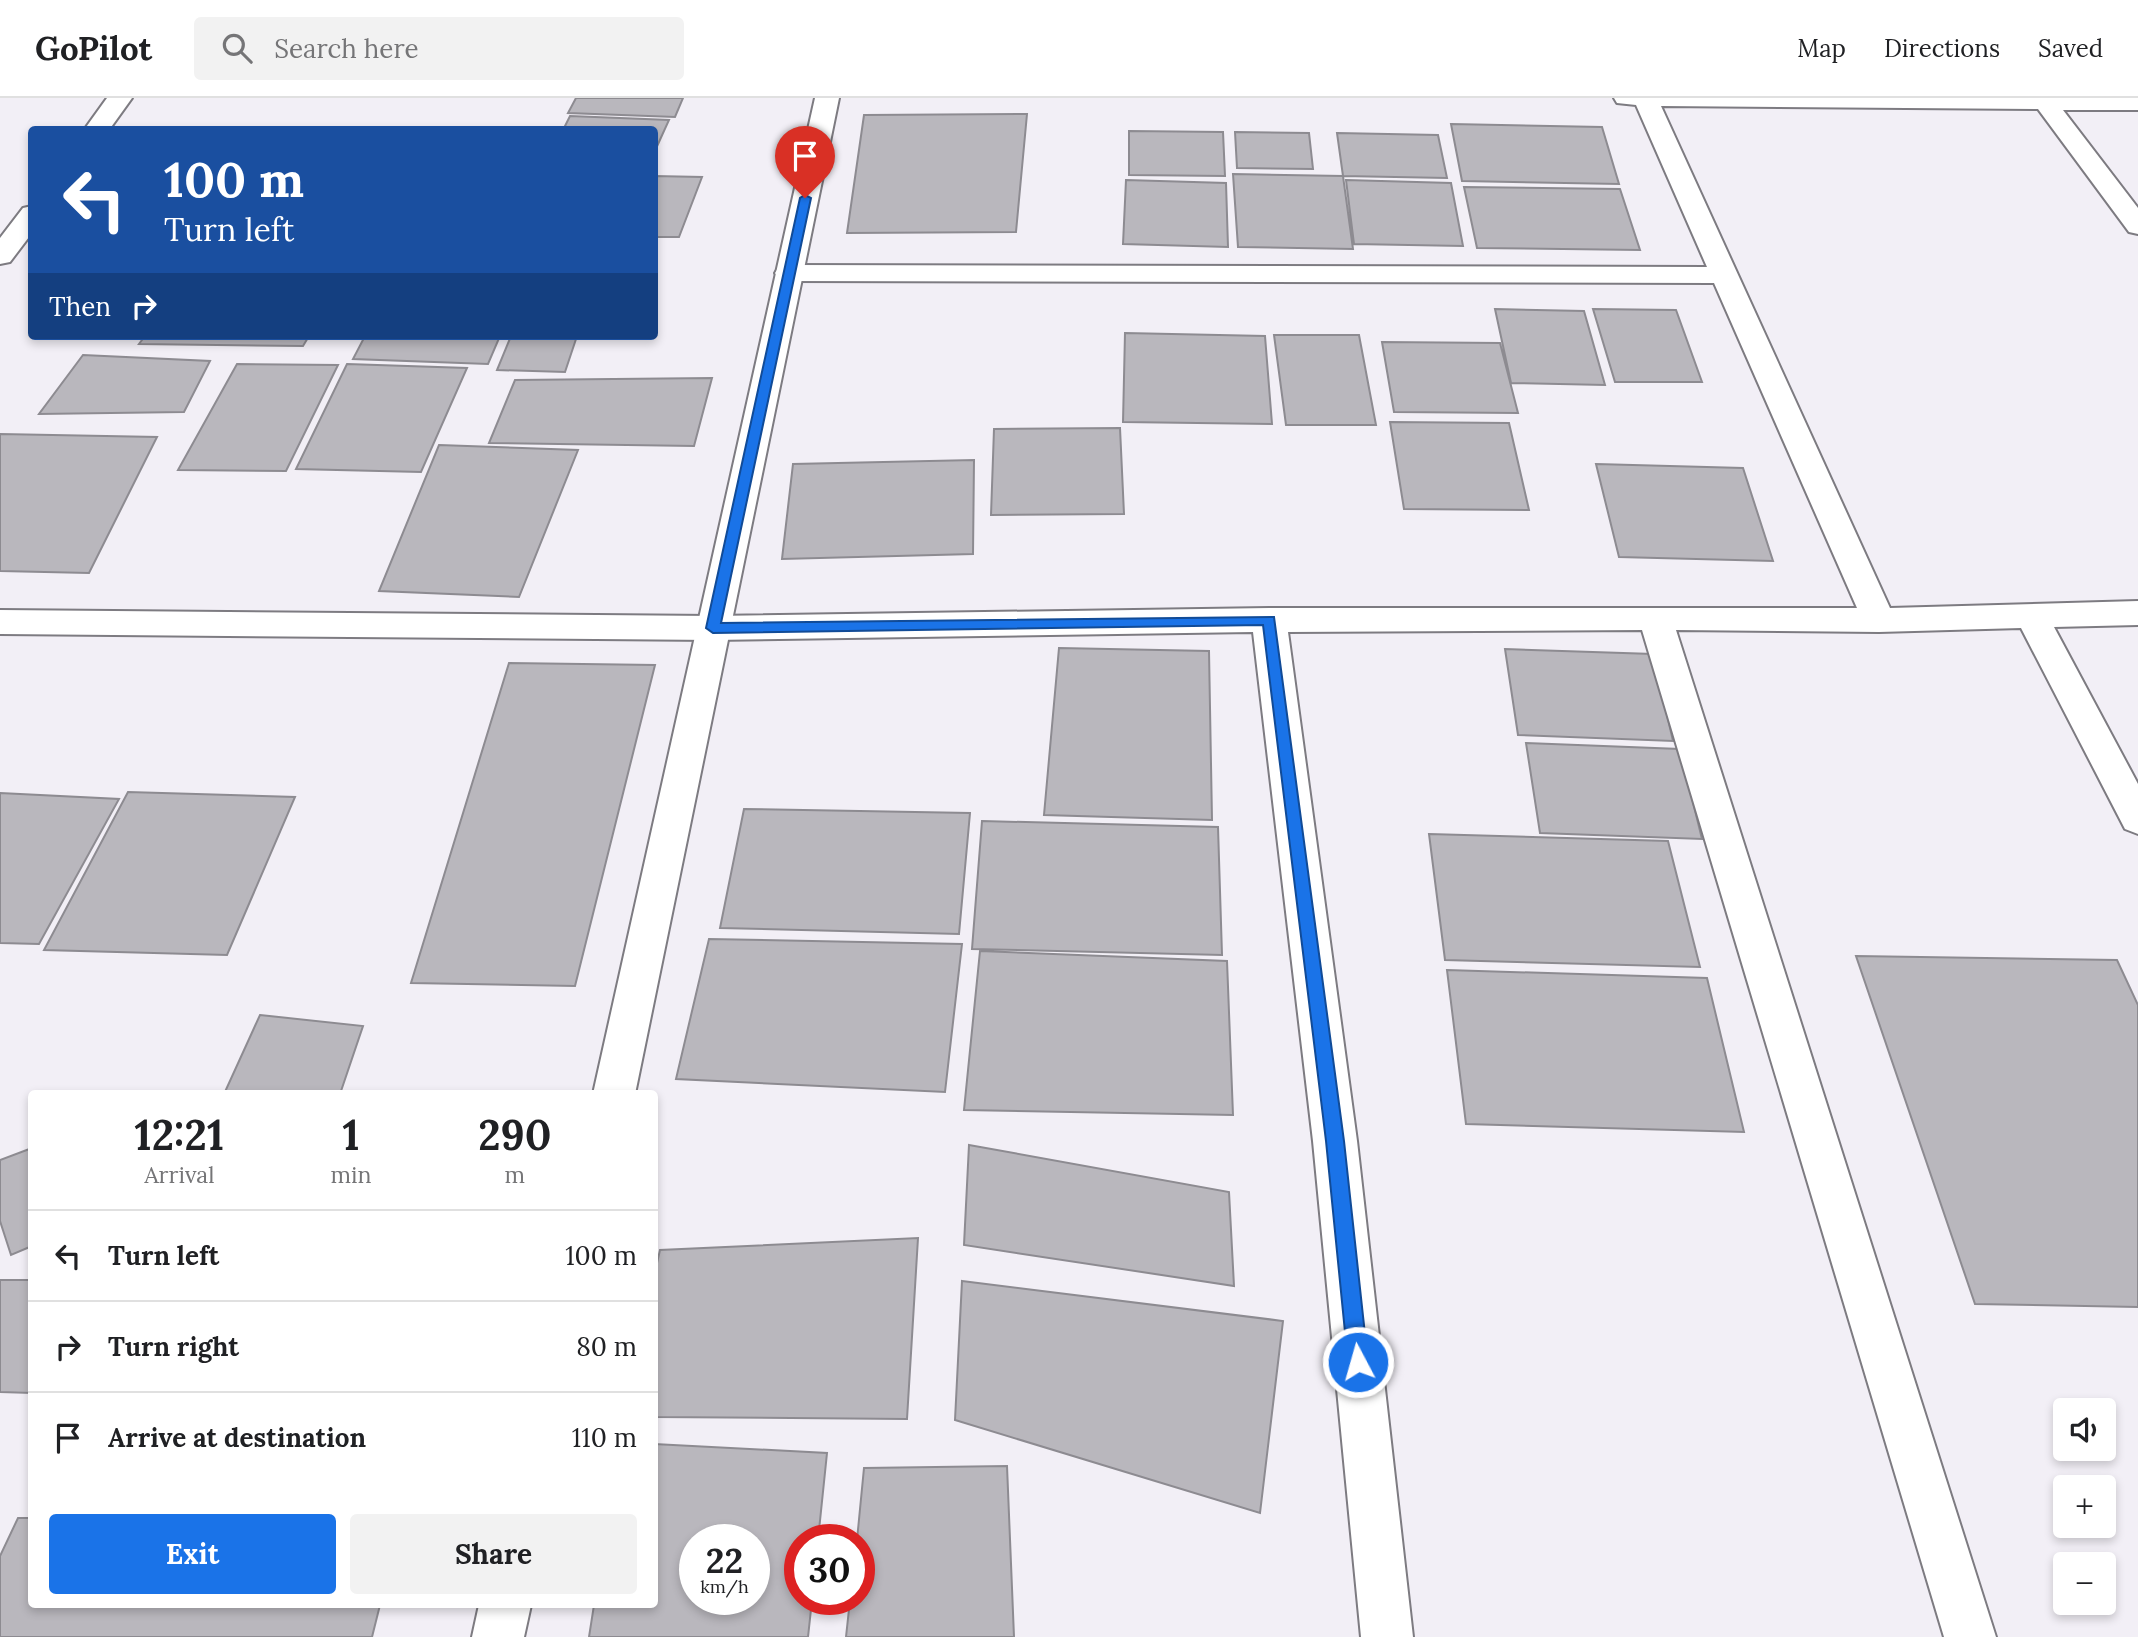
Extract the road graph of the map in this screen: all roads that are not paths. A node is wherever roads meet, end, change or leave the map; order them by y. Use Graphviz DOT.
graph roads {
  1 [pos="120,98"];
  2 [pos="827,98"];
  3 [pos="1626,98"];
  4 [pos="1645,98"];
  5 [pos="2043,99"];
  6 [pos="2138,103"];
  7 [pos="99,126"];
  8 [pos="28,219"];
  9 [pos="2138,226"];
  10 [pos="0,256"];
  11 [pos="789,273"];
  12 [pos="1723,275"];
  13 [pos="2138,613"];
  14 [pos="2031,615"];
  15 [pos="1655,618"];
  16 [pos="1269,620"];
  17 [pos="1879,620"];
  18 [pos="0,622"];
  19 [pos="713,628"];
  20 [pos="2138,819"];
  21 [pos="615,1090"];
  22 [pos="504,1608"];
  23 [pos="498,1637"];
  24 [pos="1387,1637"];
  25 [pos="1970,1637"];
  1 -- 7 [label="street"];
  2 -- 11 [label="street"];
  3 -- 4 [label="street"];
  4 -- 5 [label="street"];
  4 -- 12 [label="street"];
  5 -- 6 [label="street"];
  5 -- 9 [label="street"];
  8 -- 10 [label="street"];
  11 -- 12 [label="street"];
  11 -- 19 [label="street"];
  12 -- 17 [label="street"];
  13 -- 14 [label="street"];
  14 -- 17 [label="street"];
  14 -- 20 [label="street"];
  15 -- 16 [label="street"];
  15 -- 17 [label="street"];
  15 -- 25 [label="street"];
  16 -- 19 [label="street"];
  16 -- 24 [label="street"];
  18 -- 19 [label="street"];
  19 -- 21 [label="street"];
  22 -- 23 [label="street"];
}
